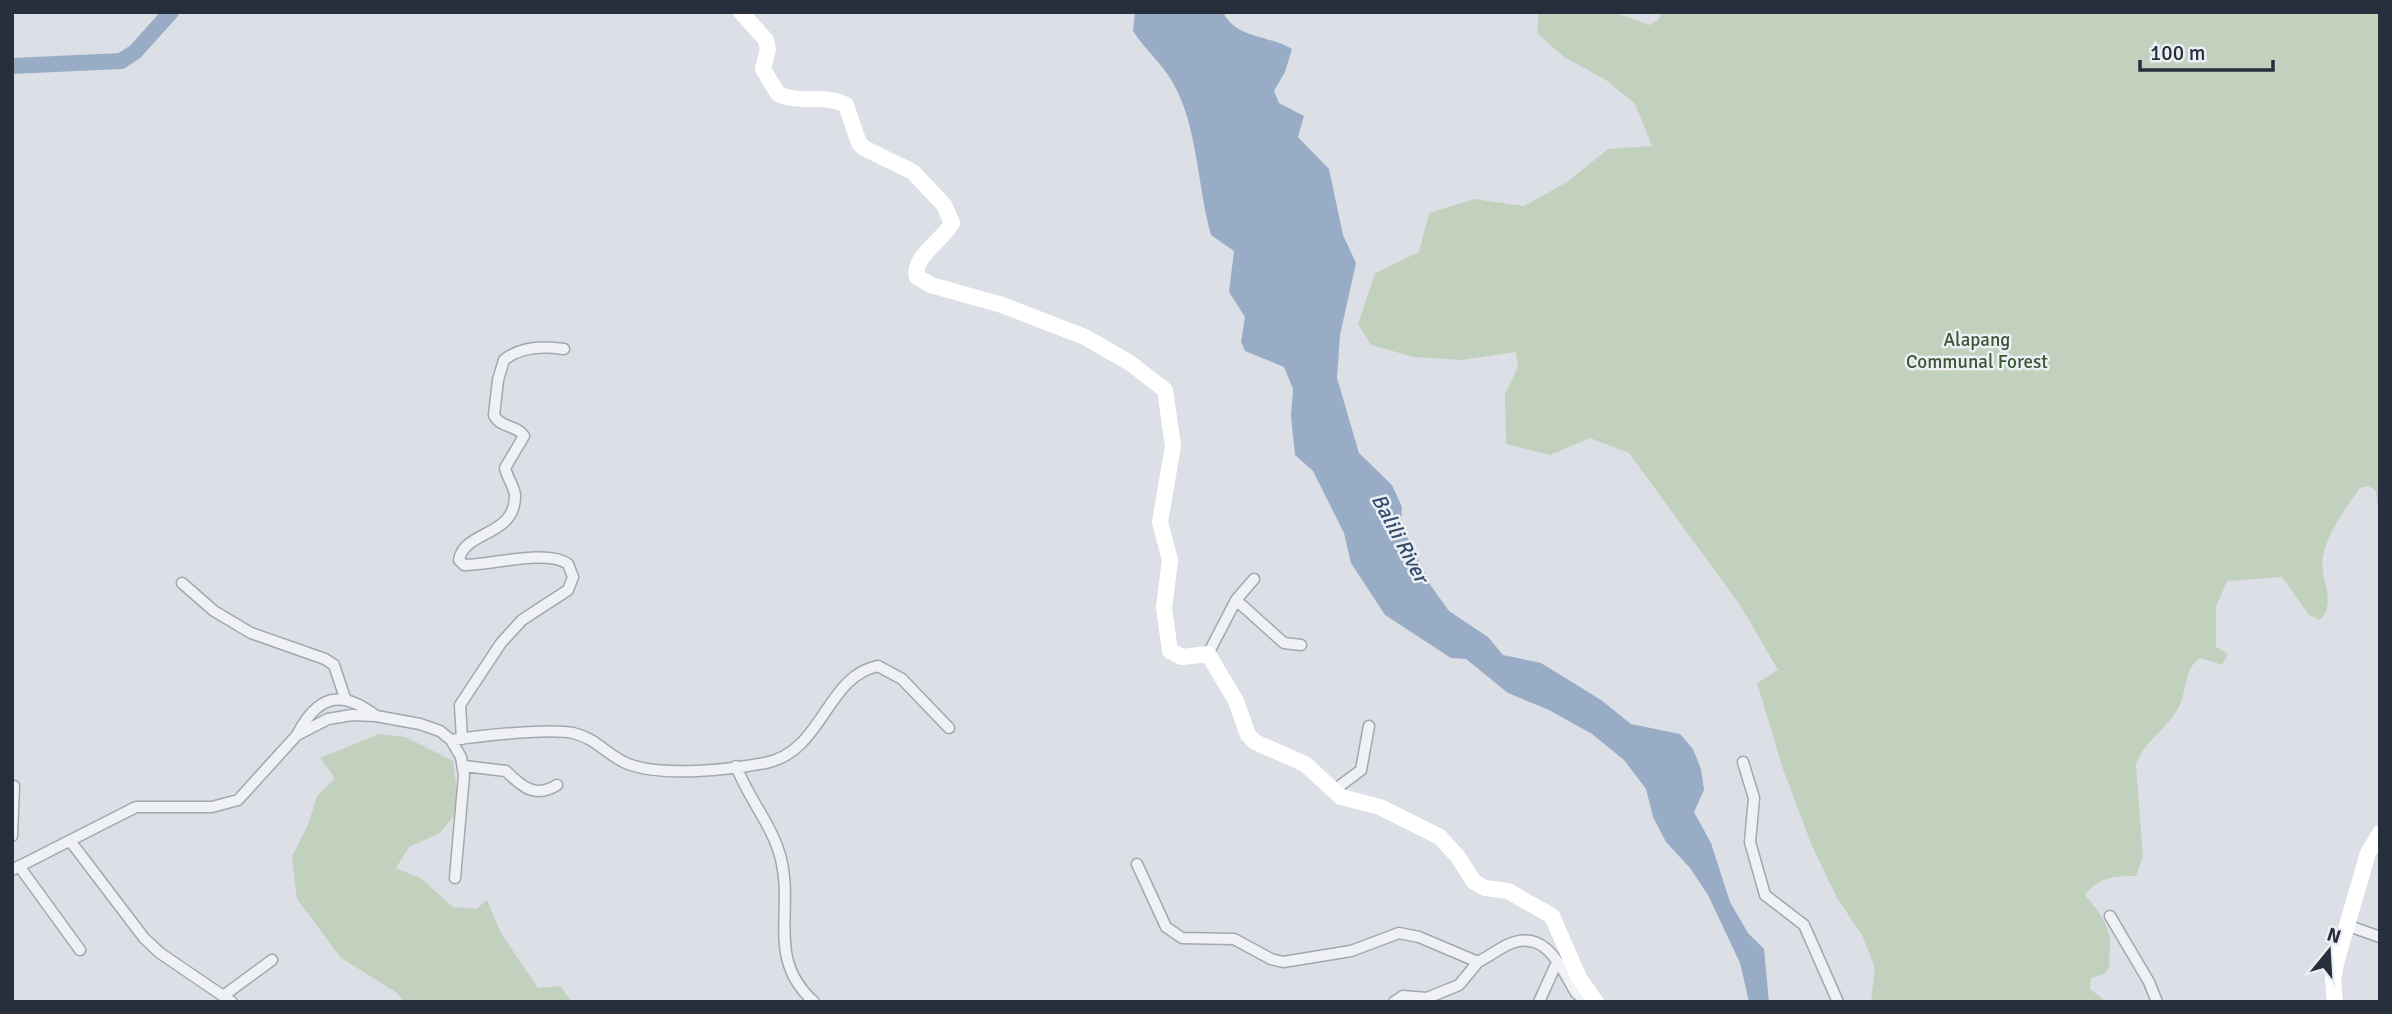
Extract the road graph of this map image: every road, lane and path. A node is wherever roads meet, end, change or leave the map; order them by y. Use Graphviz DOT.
graph roads {
  1 [pos="741,12"];
  2 [pos="564,349"];
  3 [pos="1254,579"];
  4 [pos="182,583"];
  5 [pos="1236,600"];
  6 [pos="1301,645"];
  7 [pos="1208,654"];
  8 [pos="345,698"];
  9 [pos="376,716"];
  10 [pos="1369,726"];
  11 [pos="949,727"];
  12 [pos="297,735"];
  13 [pos="457,739"];
  14 [pos="1743,762"];
  15 [pos="464,766"];
  16 [pos="736,766"];
  17 [pos="557,785"];
  18 [pos="14,786"];
  19 [pos="1333,791"];
  20 [pos="2380,833"];
  21 [pos="12,836"];
  22 [pos="71,842"];
  23 [pos="1137,864"];
  24 [pos="16,868"];
  25 [pos="455,878"];
  26 [pos="2110,916"];
  27 [pos="2349,926"];
  28 [pos="2380,937"];
  29 [pos="80,950"];
  30 [pos="272,960"];
  31 [pos="1478,962"];
  32 [pos="1557,962"];
  33 [pos="228,999"];
  34 [pos="1426,1000"];
  35 [pos="1594,1000"];
  36 [pos="814,1002"];
  37 [pos="1394,1002"];
  38 [pos="1539,1002"];
  39 [pos="1838,1002"];
  40 [pos="2157,1002"];
  41 [pos="2334,1002"];
  1 -- 7 [label="street"];
  2 -- 13 [label="street"];
  3 -- 5 [label="street"];
  4 -- 8 [label="street"];
  5 -- 6 [label="street"];
  5 -- 7 [label="street"];
  7 -- 19 [label="street"];
  8 -- 9 [label="street"];
  8 -- 12 [label="street"];
  9 -- 12 [label="street"];
  9 -- 13 [label="street"];
  10 -- 19 [label="street"];
  11 -- 16 [label="street"];
  12 -- 22 [label="street"];
  13 -- 15 [label="street"];
  13 -- 16 [label="street"];
  14 -- 39 [label="street"];
  15 -- 17 [label="street"];
  15 -- 25 [label="street"];
  16 -- 36 [label="street"];
  18 -- 21 [label="street"];
  19 -- 35 [label="street"];
  20 -- 27 [label="street"];
  22 -- 24 [label="street"];
  22 -- 33 [label="street"];
  23 -- 31 [label="street"];
  24 -- 29 [label="street"];
  26 -- 40 [label="street"];
  27 -- 28 [label="street"];
  27 -- 41 [label="street"];
  30 -- 33 [label="street"];
  31 -- 32 [label="street"];
  31 -- 34 [label="street"];
  32 -- 35 [label="street"];
  32 -- 38 [label="street"];
  34 -- 37 [label="street"];
}
